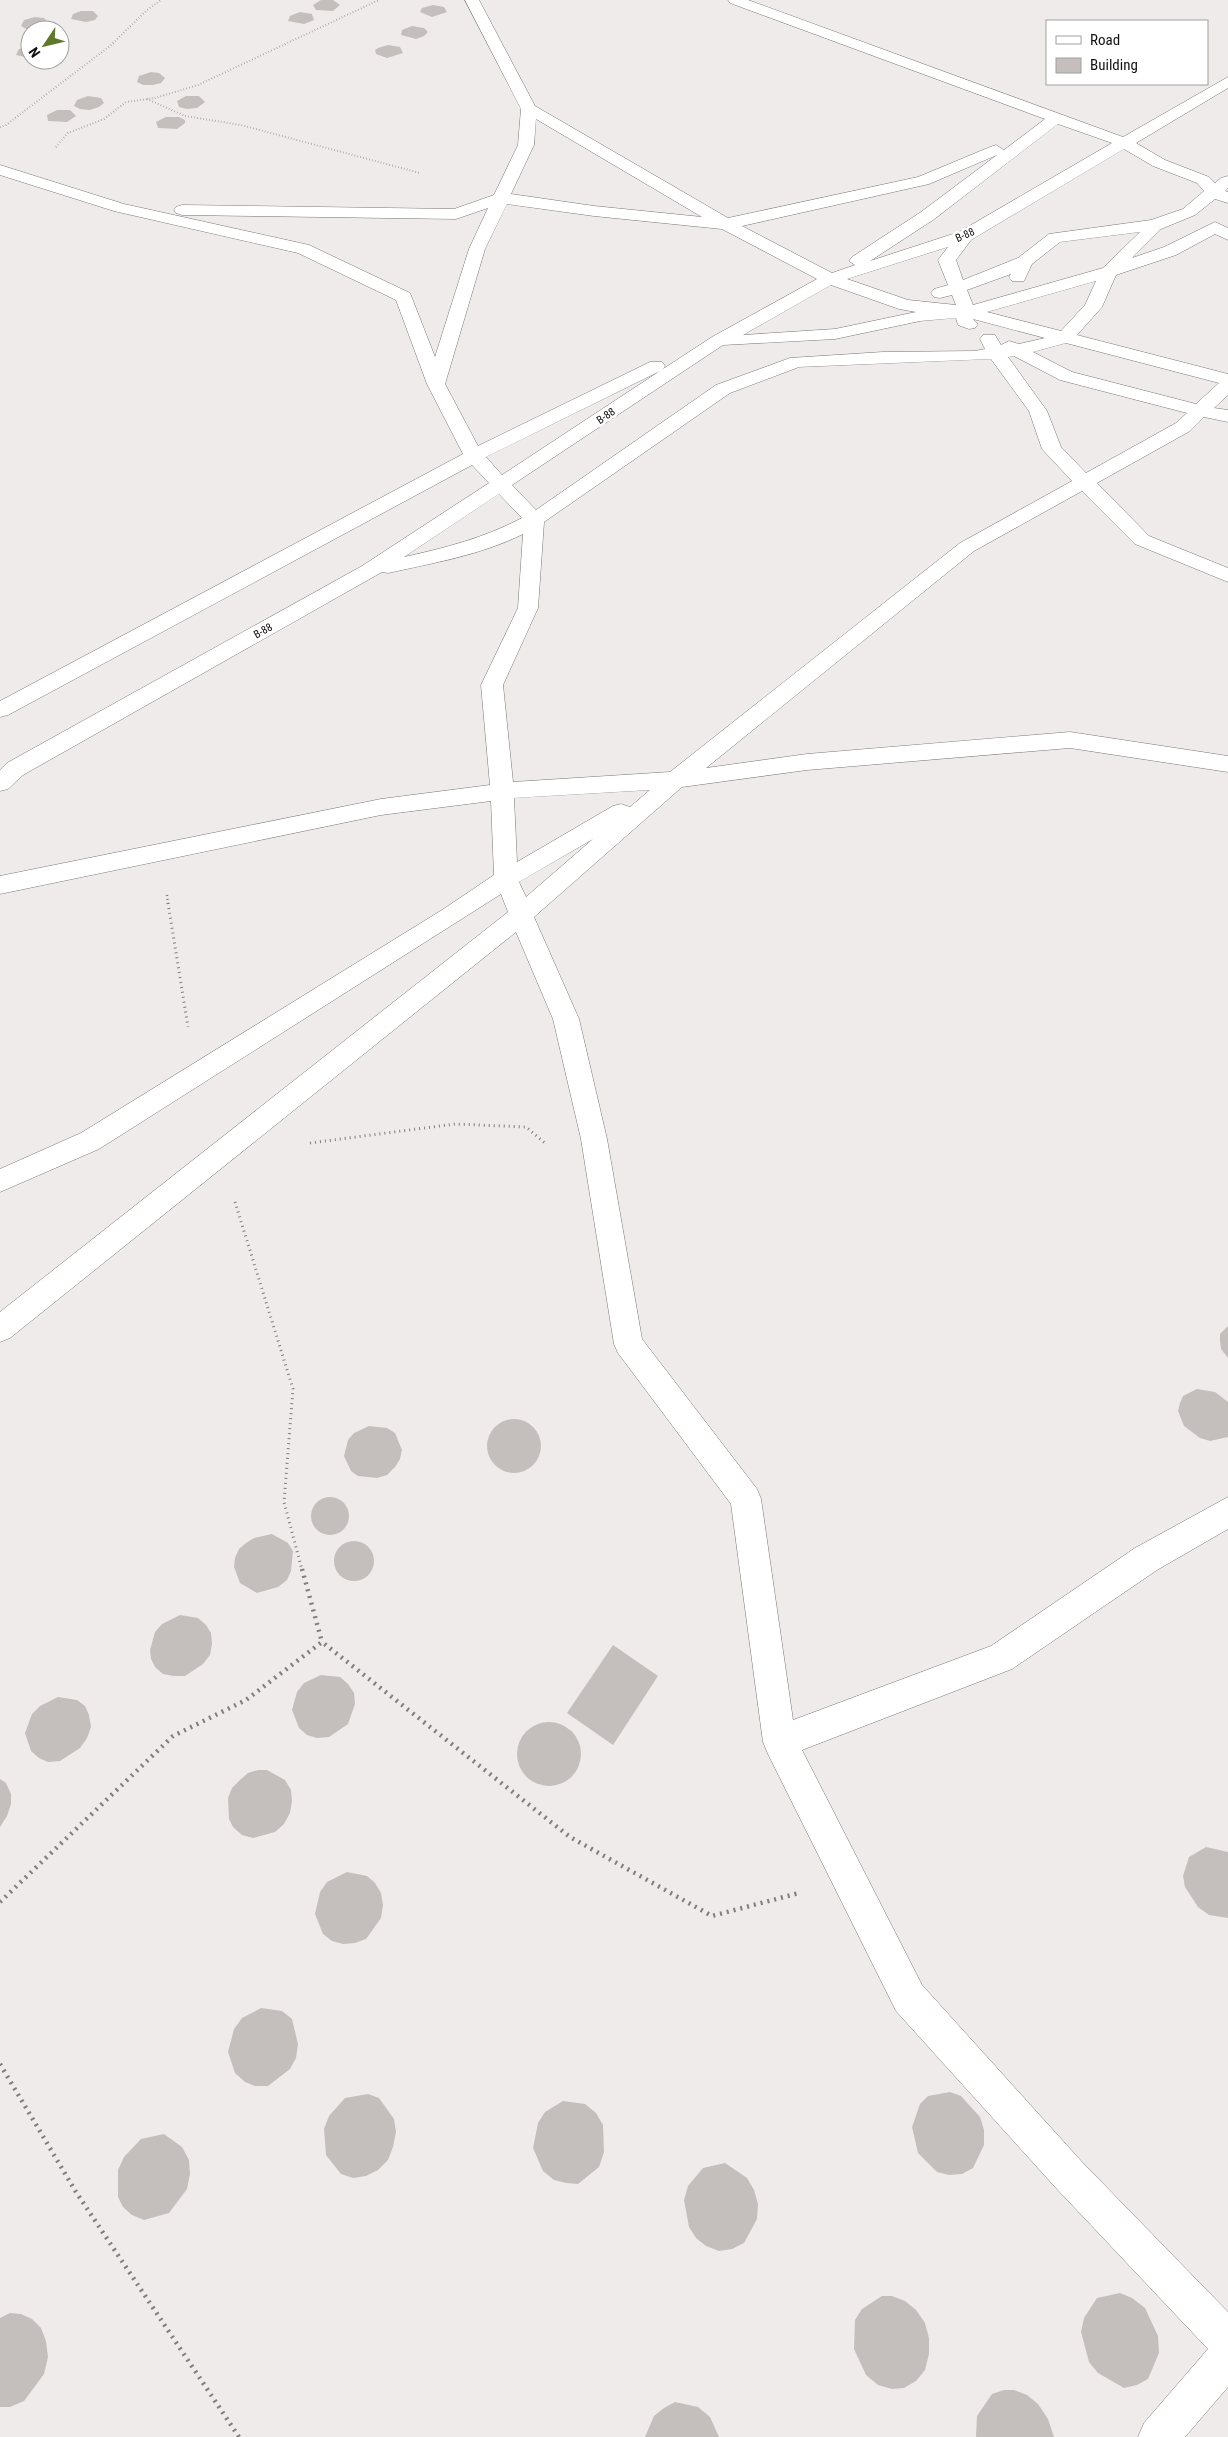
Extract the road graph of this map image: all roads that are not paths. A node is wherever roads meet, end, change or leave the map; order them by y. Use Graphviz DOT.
graph roads {
  1 [pos="472,0"];
  2 [pos="735,0"];
  3 [pos="1228,82"];
  4 [pos="529,109"];
  5 [pos="1056,118"];
  6 [pos="1033,135"];
  7 [pos="1125,143"];
  8 [pos="0,170"];
  9 [pos="502,198"];
  10 [pos="120,208"];
  11 [pos="1221,208"];
  12 [pos="1158,223"];
  13 [pos="726,224"];
  14 [pos="965,236"];
  15 [pos="1024,262"];
  16 [pos="1109,272"];
  17 [pos="830,279"];
  18 [pos="957,287"];
  19 [pos="1009,300"];
  20 [pos="905,305"];
  21 [pos="967,312"];
  22 [pos="986,334"];
  23 [pos="1065,338"];
  24 [pos="718,342"];
  25 [pos="1018,350"];
  26 [pos="996,353"];
  27 [pos="1228,380"];
  28 [pos="436,384"];
  29 [pos="1228,385"];
  30 [pos="1200,411"];
  31 [pos="1228,416"];
  32 [pos="474,456"];
  33 [pos="1085,482"];
  34 [pos="502,485"];
  35 [pos="534,520"];
  36 [pos="369,571"];
  37 [pos="1228,576"];
  38 [pos="0,710"];
  39 [pos="1228,764"];
  40 [pos="676,780"];
  41 [pos="0,783"];
  42 [pos="502,791"];
  43 [pos="506,879"];
  44 [pos="0,885"];
  45 [pos="521,915"];
  46 [pos="0,1181"];
  47 [pos="0,1329"];
  48 [pos="1228,1512"];
  49 [pos="780,1742"];
  50 [pos="1228,2341"];
  51 [pos="1228,2356"];
  52 [pos="1158,2437"];
  1 -- 4 [label="street"];
  2 -- 5 [label="street"];
  3 -- 7 [label="street, B-88"];
  4 -- 9 [label="street"];
  4 -- 13 [label="street"];
  5 -- 6 [label="street"];
  5 -- 7 [label="street"];
  6 -- 13 [label="street"];
  6 -- 17 [label="street"];
  7 -- 11 [label="street"];
  7 -- 14 [label="street, B-88"];
  8 -- 10 [label="street"];
  9 -- 10 [label="street"];
  9 -- 13 [label="street"];
  9 -- 28 [label="street"];
  10 -- 28 [label="street"];
  11 -- 12 [label="street"];
  11 -- 12 [label="street"];
  11 -- 16 [label="street"];
  12 -- 15 [label="street"];
  12 -- 16 [label="street"];
  13 -- 17 [label="street"];
  14 -- 17 [label="street, B-88"];
  14 -- 18 [label="street"];
  15 -- 18 [label="street"];
  15 -- 19 [label="street"];
  16 -- 19 [label="street"];
  16 -- 23 [label="street"];
  17 -- 20 [label="street"];
  17 -- 24 [label="street, B-88"];
  17 -- 32 [label="street"];
  18 -- 20 [label="street"];
  18 -- 21 [label="street"];
  19 -- 21 [label="street"];
  20 -- 21 [label="street"];
  21 -- 22 [label="street"];
  21 -- 23 [label="street"];
  21 -- 24 [label="street"];
  22 -- 25 [label="street"];
  22 -- 26 [label="street"];
  23 -- 25 [label="street"];
  23 -- 27 [label="street"];
  24 -- 34 [label="street, B-88"];
  25 -- 26 [label="street"];
  25 -- 30 [label="street"];
  26 -- 33 [label="street"];
  26 -- 35 [label="street"];
  28 -- 32 [label="street"];
  29 -- 30 [label="street"];
  30 -- 31 [label="street"];
  30 -- 33 [label="street"];
  32 -- 34 [label="street"];
  32 -- 38 [label="street"];
  33 -- 37 [label="street"];
  33 -- 40 [label="street"];
  34 -- 35 [label="street"];
  34 -- 36 [label="street, B-88"];
  35 -- 36 [label="street"];
  35 -- 42 [label="street"];
  36 -- 41 [label="street, B-88"];
  39 -- 40 [label="street"];
  40 -- 42 [label="street"];
  40 -- 43 [label="street"];
  40 -- 45 [label="street"];
  42 -- 43 [label="street"];
  42 -- 44 [label="street"];
  43 -- 45 [label="street"];
  43 -- 46 [label="street"];
  45 -- 47 [label="street"];
  45 -- 49 [label="street"];
  48 -- 49 [label="street"];
  49 -- 50 [label="street"];
  51 -- 52 [label="street"];
}
